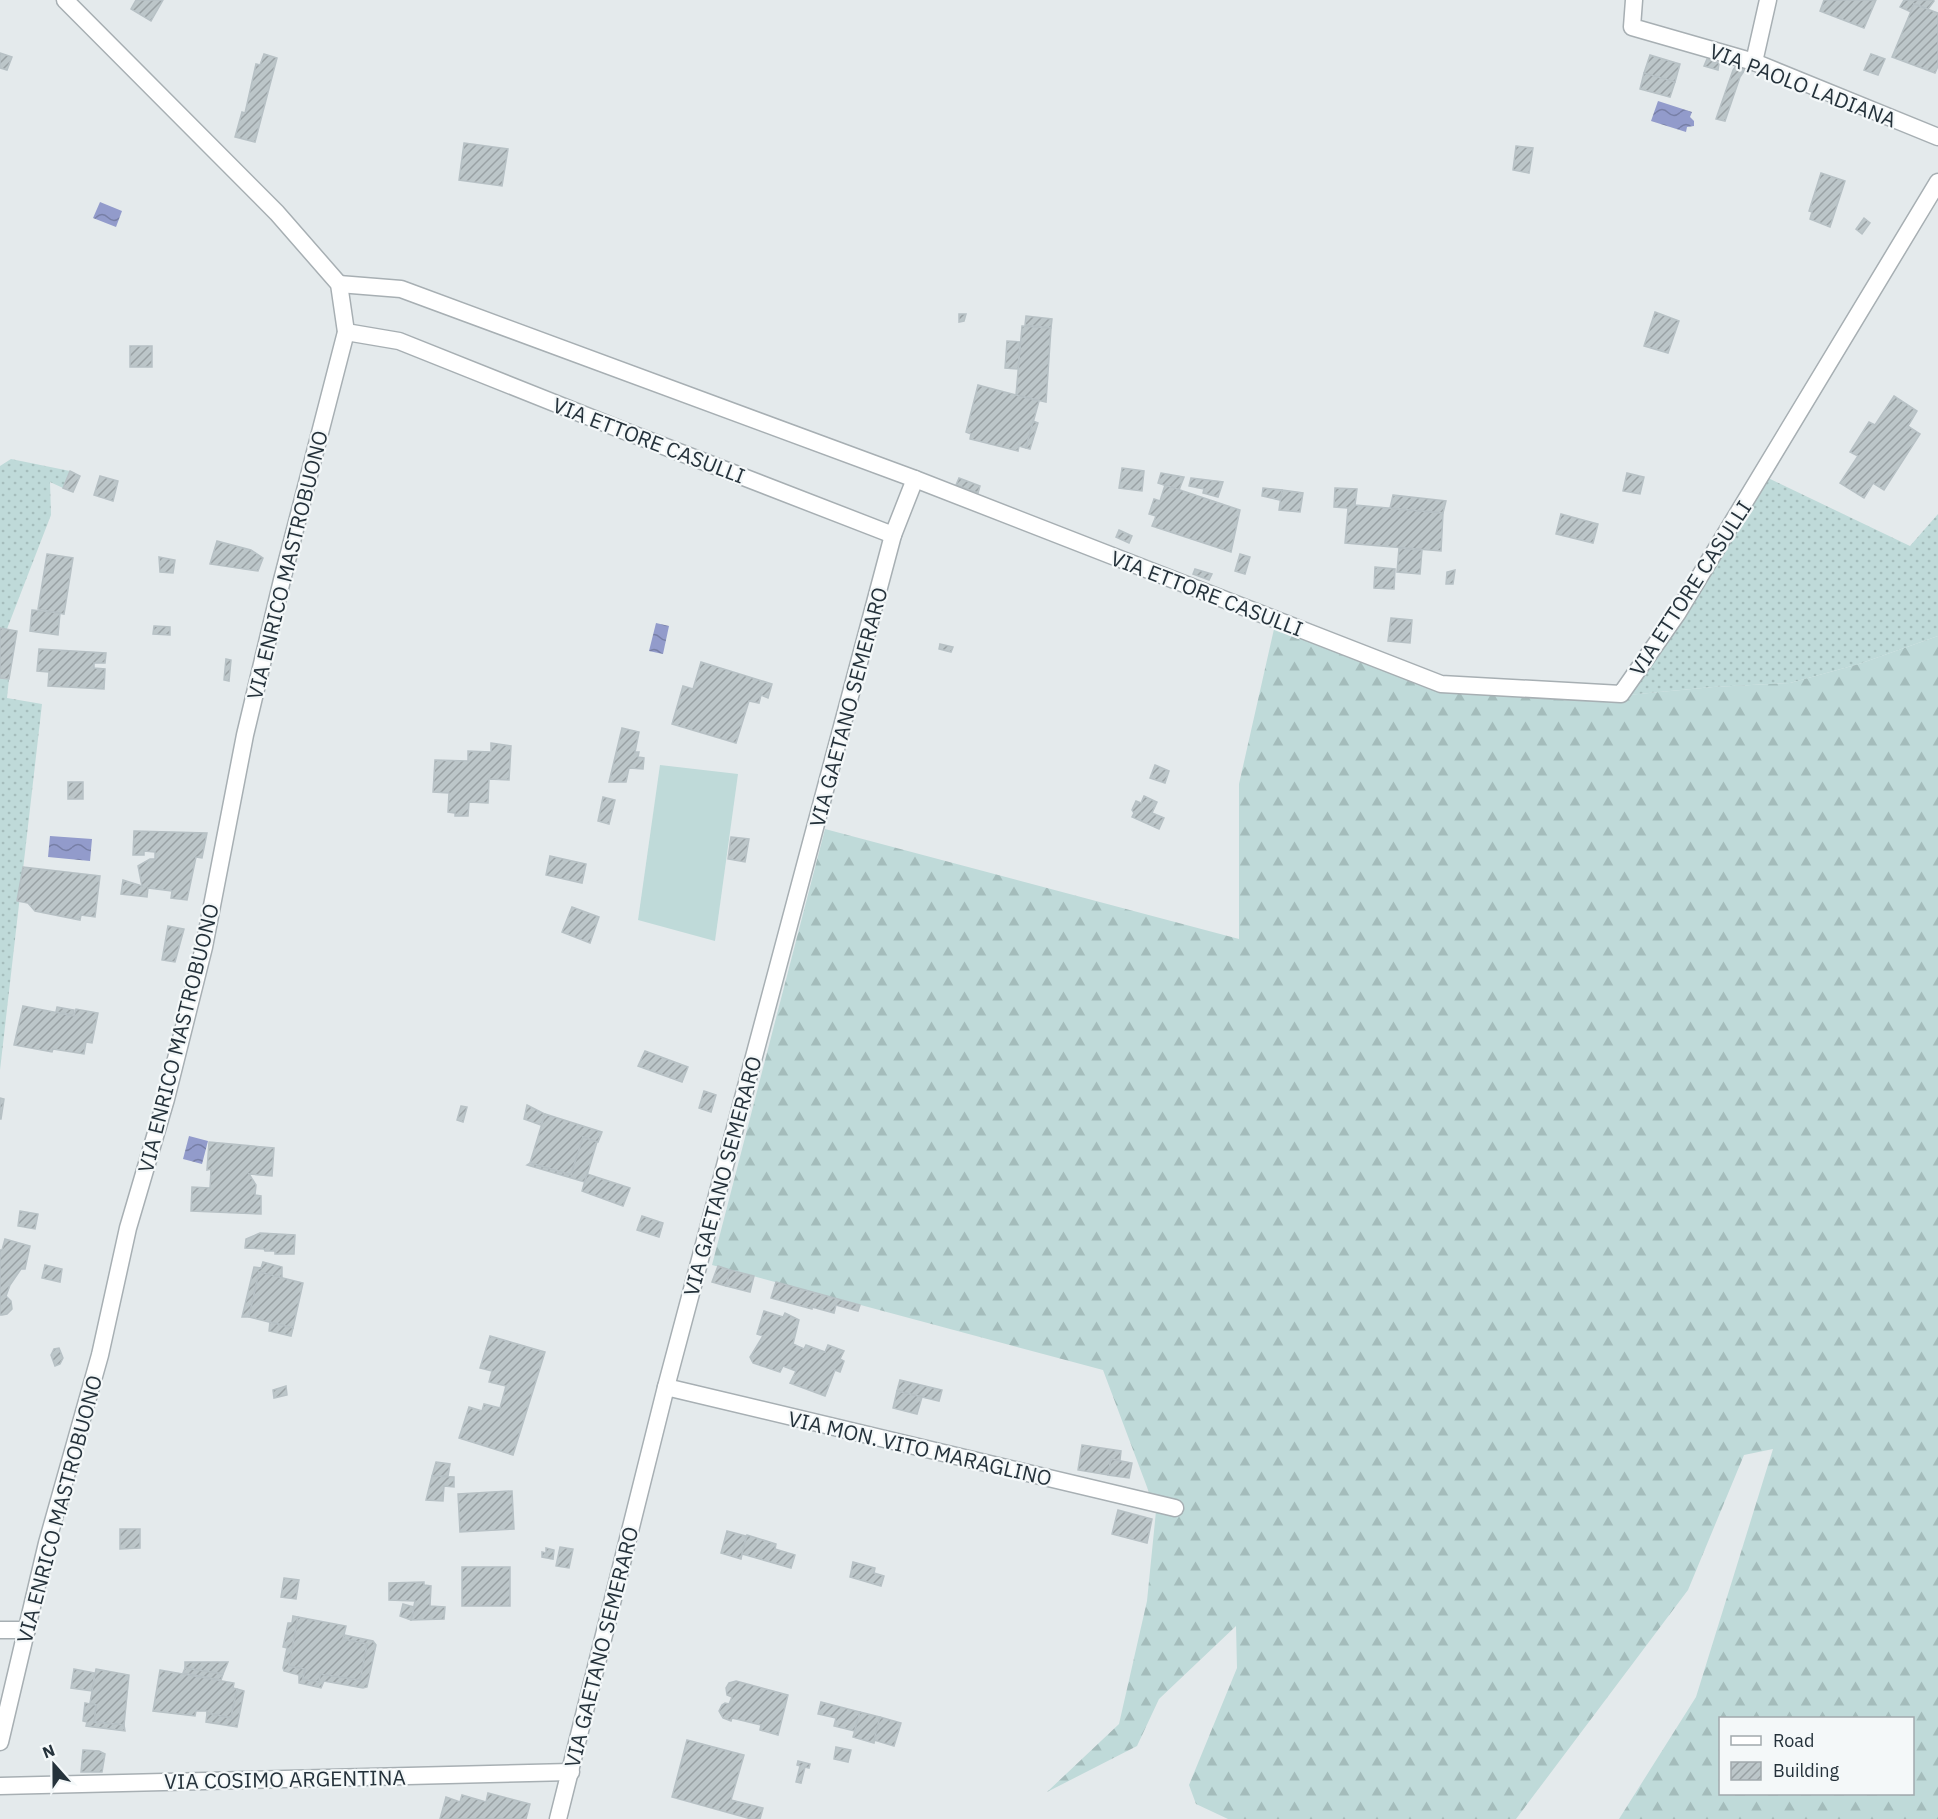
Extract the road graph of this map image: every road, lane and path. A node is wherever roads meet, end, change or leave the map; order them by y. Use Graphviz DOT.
graph roads {
  1 [pos="65,0"];
  2 [pos="1634,0"];
  3 [pos="1768,0"];
  4 [pos="1754,62"];
  5 [pos="1938,137"];
  6 [pos="1938,183"];
  7 [pos="339,284"];
  8 [pos="346,332"];
  9 [pos="915,479"];
  10 [pos="893,535"];
  11 [pos="666,1387"];
  12 [pos="1175,1508"];
  13 [pos="0,1630"];
  14 [pos="27,1630"];
  15 [pos="0,1742"];
  16 [pos="571,1772"];
  17 [pos="0,1786"];
  18 [pos="558,1819"];
  1 -- 7 [label="street"];
  2 -- 4 [label="street, VIA PAOLO LADIANA"];
  3 -- 4 [label="street"];
  4 -- 5 [label="street, VIA PAOLO LADIANA"];
  6 -- 9 [label="street, VIA ETTORE CASULLI"];
  7 -- 8 [label="street"];
  7 -- 9 [label="street, VIA ETTORE CASULLI"];
  8 -- 10 [label="street, VIA ETTORE CASULLI"];
  8 -- 14 [label="street, VIA ENRICO MASTROBUONO"];
  9 -- 10 [label="street"];
  10 -- 11 [label="street, VIA GAETANO SEMERARO"];
  11 -- 12 [label="street, VIA MON. VITO MARAGLINO"];
  11 -- 16 [label="street, VIA GAETANO SEMERARO"];
  13 -- 14 [label="street"];
  14 -- 15 [label="street, VIA ENRICO MASTROBUONO"];
  16 -- 17 [label="street, VIA COSIMO ARGENTINA"];
  16 -- 18 [label="street, VIA GAETANO SEMERARO"];
}
